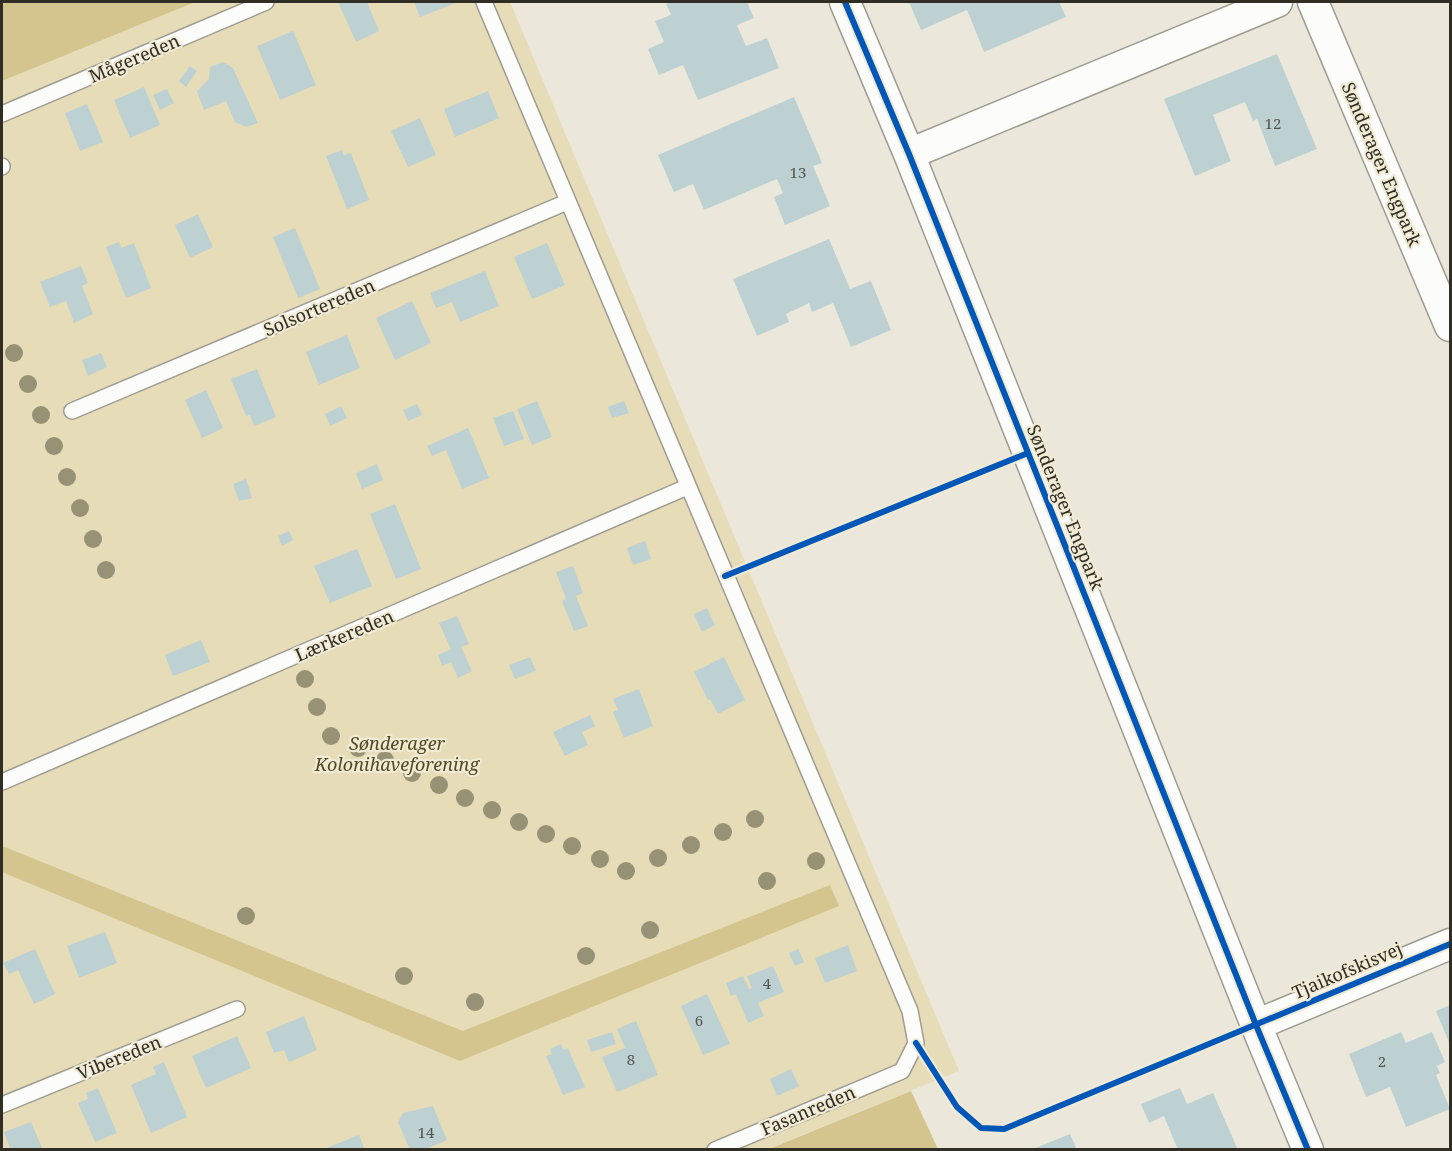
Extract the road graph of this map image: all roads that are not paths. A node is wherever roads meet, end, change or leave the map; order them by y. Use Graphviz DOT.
graph roads {
  1 [pos="266,2"];
  2 [pos="484,2"];
  3 [pos="844,2"];
  4 [pos="1277,2"];
  5 [pos="1313,2"];
  6 [pos="2,114"];
  7 [pos="909,154"];
  8 [pos="567,202"];
  9 [pos="1450,326"];
  10 [pos="72,411"];
  11 [pos="687,487"];
  12 [pos="2,782"];
  13 [pos="1450,944"];
  14 [pos="237,1009"];
  15 [pos="1256,1025"];
  16 [pos="2,1105"];
  17 [pos="714,1149"];
  18 [pos="1308,1149"];
  1 -- 6 [label="lane, Mågereden"];
  2 -- 8 [label="lane"];
  3 -- 7 [label="street, Sønderager Engpark"];
  4 -- 7 [label="street"];
  5 -- 9 [label="street, Sønderager Engpark"];
  7 -- 15 [label="street, Sønderager Engpark"];
  8 -- 10 [label="lane, Solsortereden"];
  8 -- 11 [label="lane"];
  11 -- 12 [label="lane, Lærkereden"];
  11 -- 17 [label="lane, Fasanreden"];
  13 -- 15 [label="street, Tjaikofskisvej"];
  14 -- 16 [label="lane, Vibereden"];
  15 -- 18 [label="street, Sønderager Engpark"];
}
